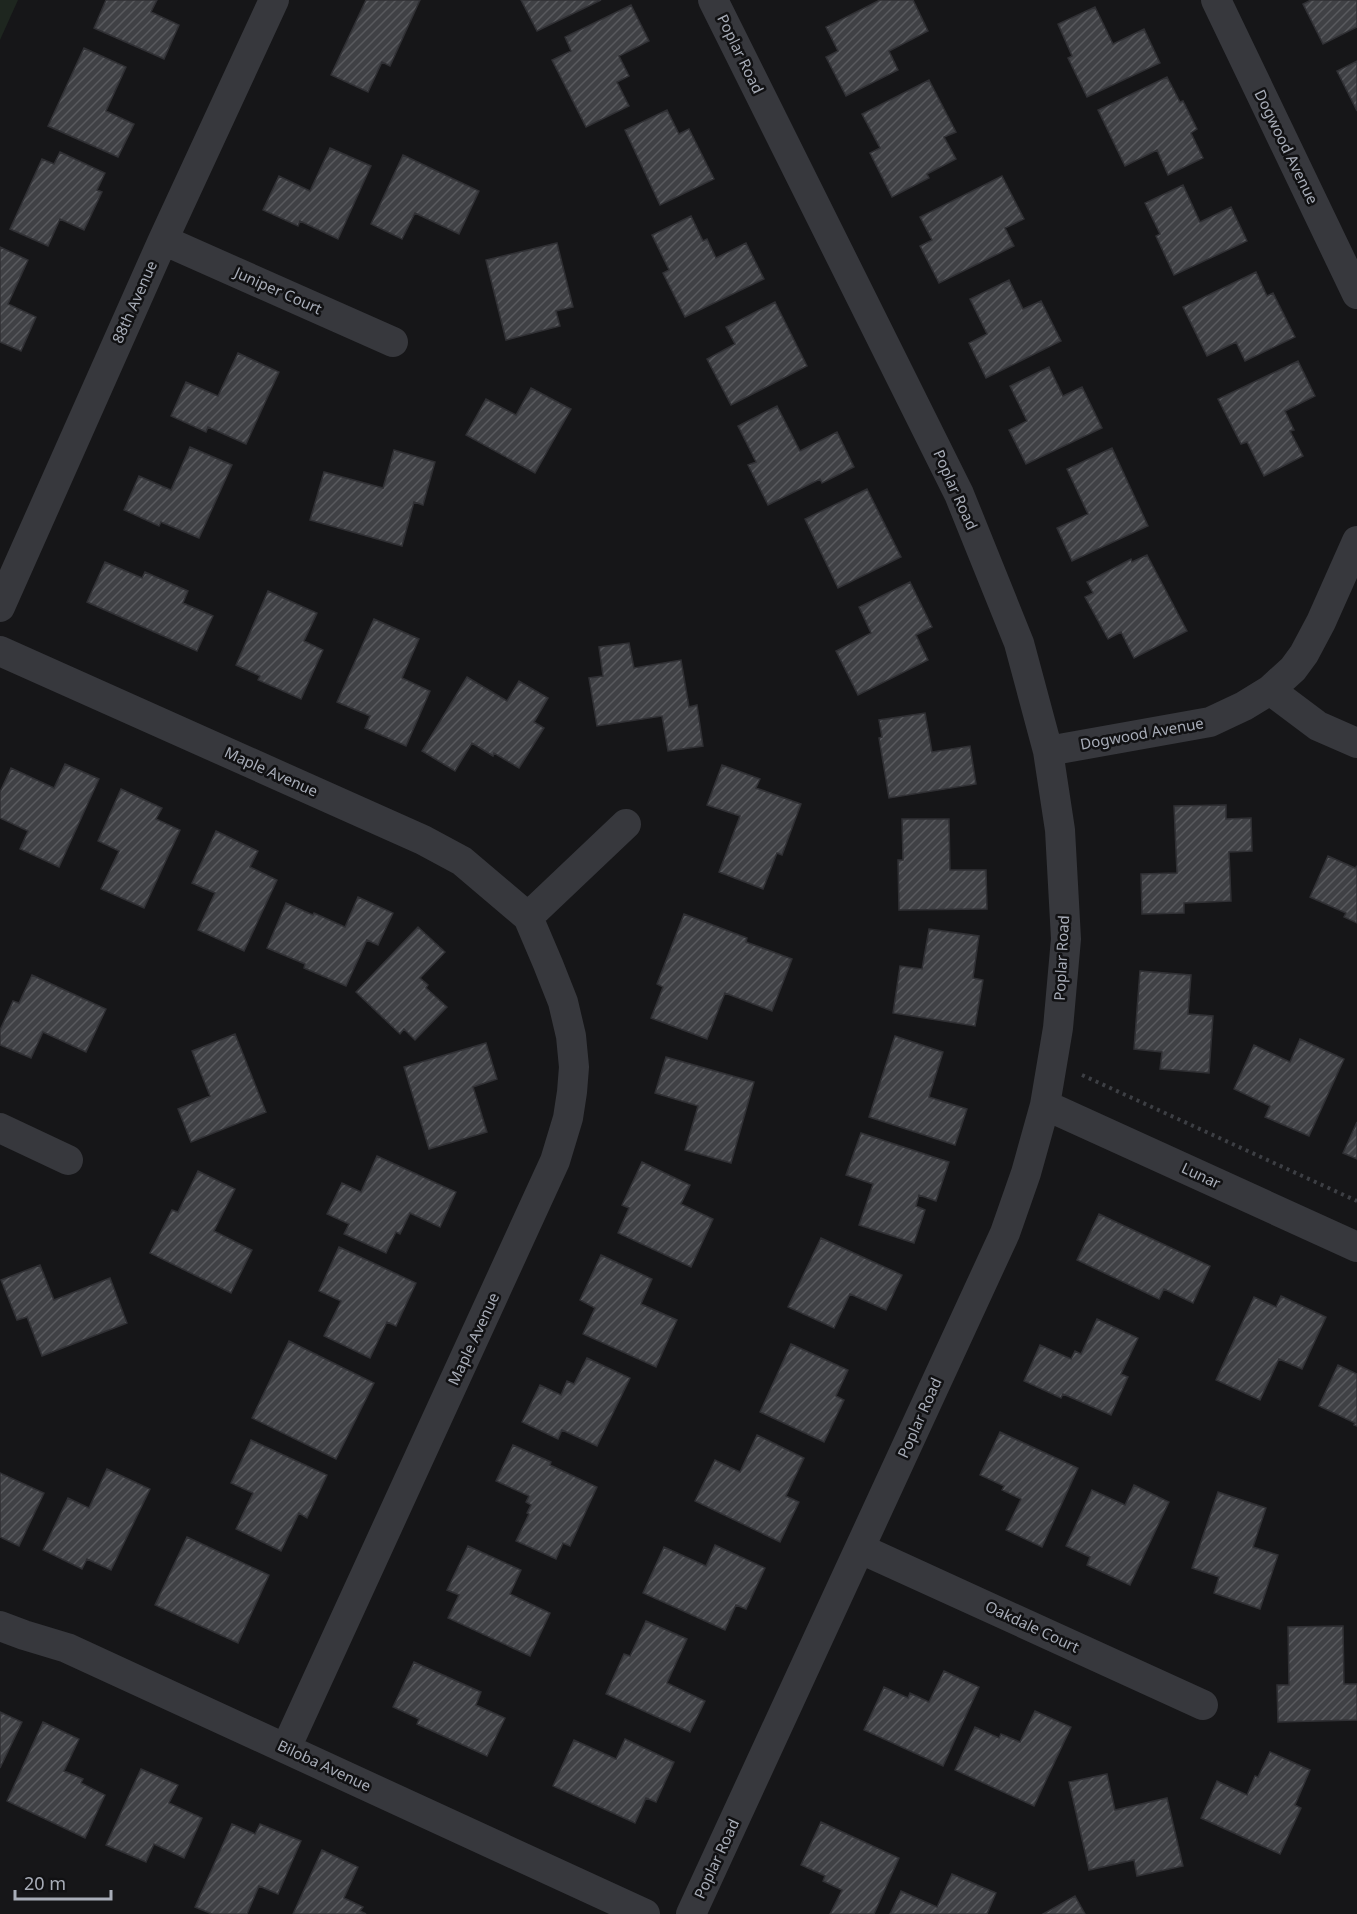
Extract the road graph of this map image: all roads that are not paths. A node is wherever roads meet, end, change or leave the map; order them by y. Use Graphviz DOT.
graph roads {
  1 [pos="273,0"];
  2 [pos="713,0"];
  3 [pos="1216,0"];
  4 [pos="163,240"];
  5 [pos="1357,294"];
  6 [pos="393,342"];
  7 [pos="1357,541"];
  8 [pos="0,607"];
  9 [pos="0,651"];
  10 [pos="1270,690"];
  11 [pos="1357,743"];
  12 [pos="1048,751"];
  13 [pos="626,824"];
  14 [pos="528,917"];
  15 [pos="1045,1105"];
  16 [pos="0,1128"];
  17 [pos="68,1160"];
  18 [pos="1357,1247"];
  19 [pos="861,1549"];
  20 [pos="0,1626"];
  21 [pos="1203,1705"];
  22 [pos="286,1748"];
  23 [pos="645,1914"];
  24 [pos="692,1914"];
  1 -- 4 [label="street, 88th Avenue"];
  2 -- 12 [label="street, Poplar Road"];
  3 -- 5 [label="street, Dogwood Avenue"];
  4 -- 6 [label="street, Juniper Court"];
  4 -- 8 [label="street, 88th Avenue"];
  7 -- 10 [label="street, Dogwood Avenue"];
  9 -- 14 [label="street, Maple Avenue"];
  10 -- 11 [label="street"];
  10 -- 12 [label="street, Dogwood Avenue"];
  12 -- 15 [label="street, Poplar Road"];
  13 -- 14 [label="street"];
  14 -- 22 [label="street, Maple Avenue"];
  15 -- 18 [label="street, Lunar"];
  15 -- 19 [label="street, Poplar Road"];
  16 -- 17 [label="street"];
  19 -- 21 [label="street, Oakdale Court"];
  19 -- 24 [label="street, Poplar Road"];
  20 -- 22 [label="street, Biloba Avenue"];
  22 -- 23 [label="street, Biloba Avenue"];
}
